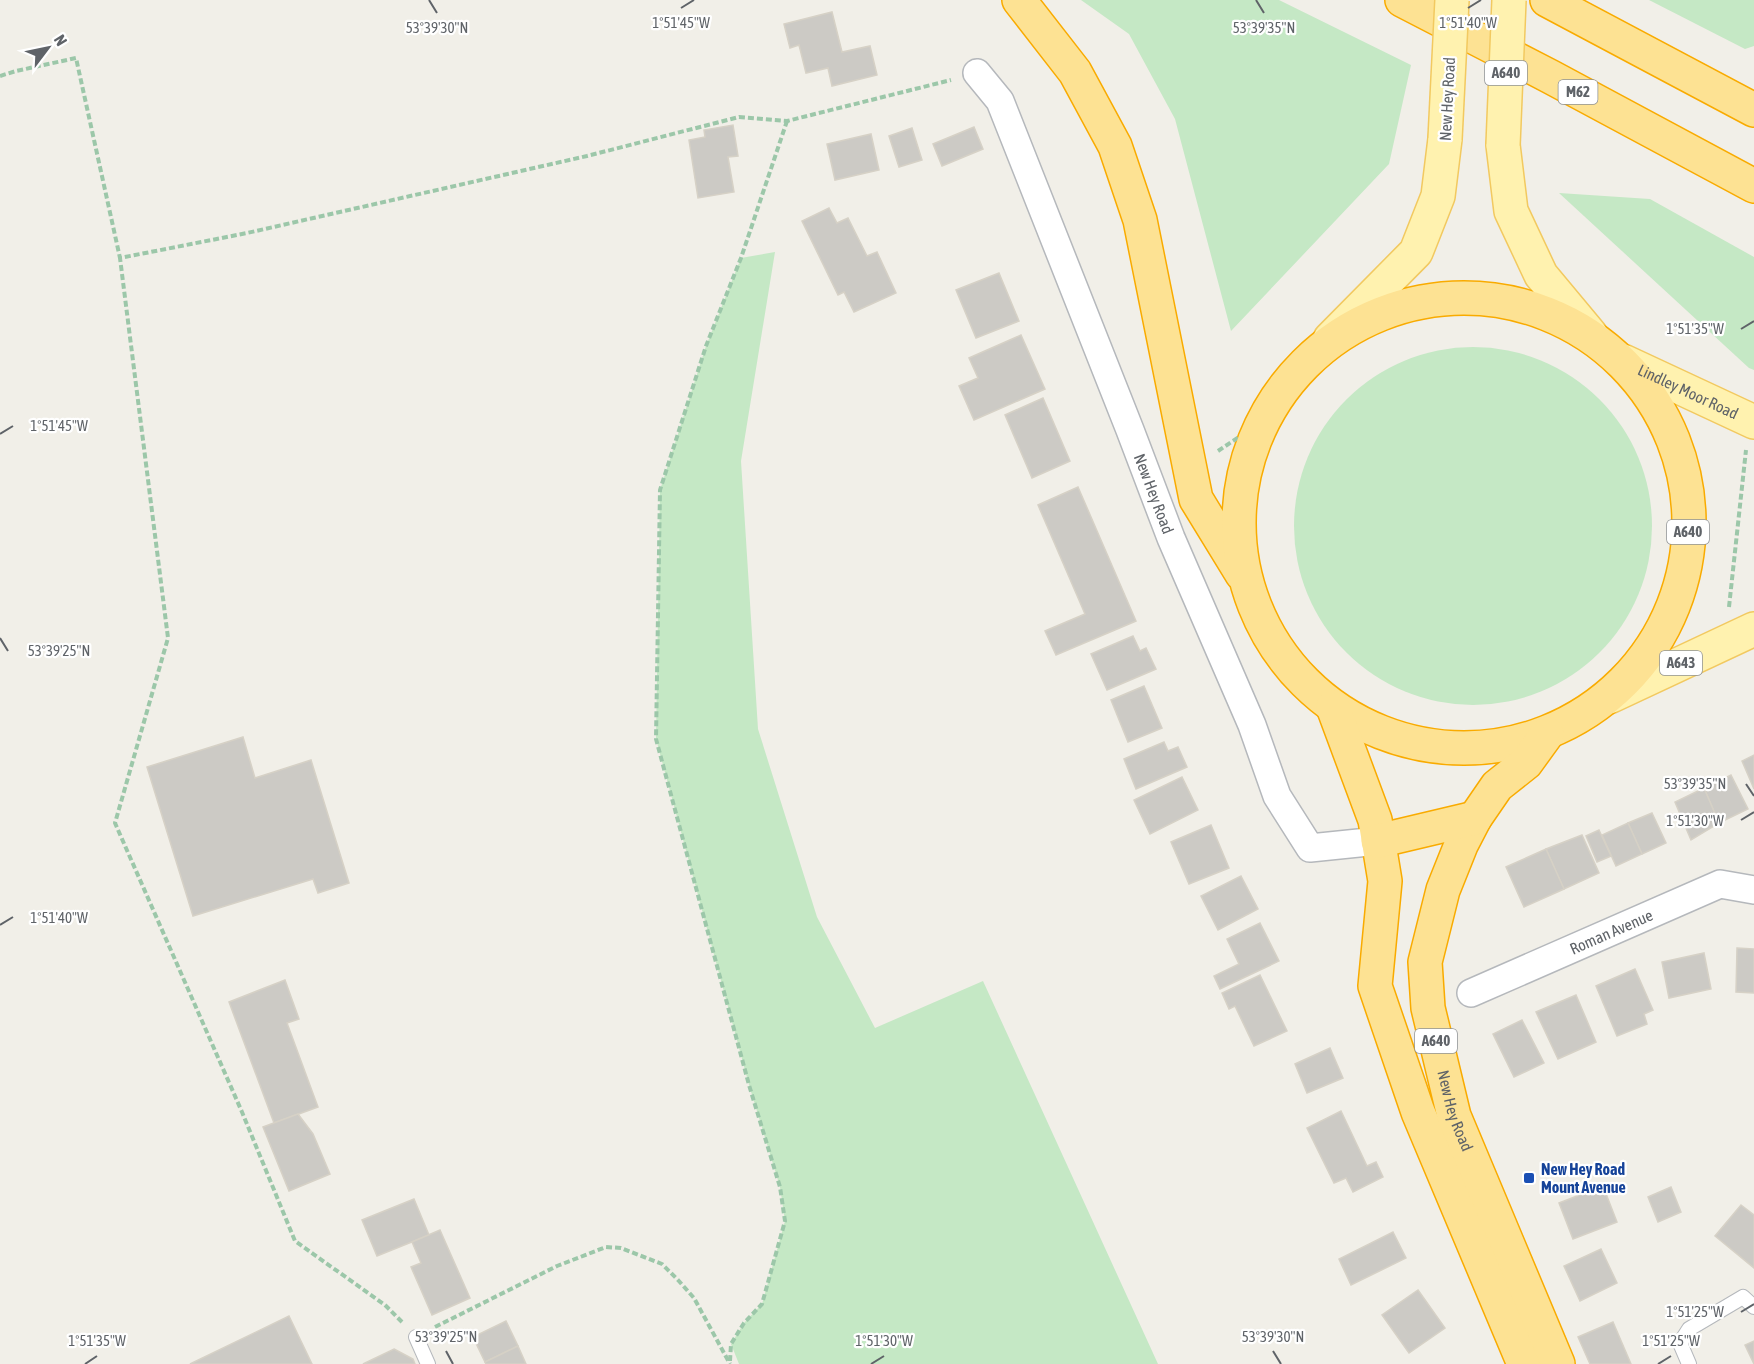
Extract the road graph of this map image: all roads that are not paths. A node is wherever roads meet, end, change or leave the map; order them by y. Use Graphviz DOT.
graph roads {
  1 [pos="1019,0"];
  2 [pos="1402,0"];
  3 [pos="1452,0"];
  4 [pos="1509,0"];
  5 [pos="1547,0"];
  6 [pos="977,74"];
  7 [pos="1754,110"];
  8 [pos="1754,186"];
  9 [pos="1591,335"];
  10 [pos="1330,339"];
  11 [pos="1623,362"];
  12 [pos="1752,421"];
  13 [pos="1244,578"];
  14 [pos="1754,629"];
  15 [pos="1609,697"];
  16 [pos="1333,707"];
  17 [pos="1547,734"];
  18 [pos="1474,818"];
  19 [pos="1378,841"];
  20 [pos="1754,868"];
  21 [pos="1720,884"];
  22 [pos="1754,890"];
  23 [pos="1471,993"];
  24 [pos="1754,1307"];
  25 [pos="416,1337"];
  26 [pos="428,1364"];
  27 [pos="1524,1364"];
  28 [pos="1558,1364"];
  29 [pos="1689,1364"];
  1 -- 13 [label="highway"];
  2 -- 8 [label="highway, M62"];
  3 -- 10 [label="main road, New Hey Road / A640, bridge"];
  4 -- 9 [label="main road, A640, bridge"];
  5 -- 7 [label="highway"];
  6 -- 19 [label="street, New Hey Road"];
  9 -- 10 [label="highway, A640"];
  9 -- 11 [label="highway, A640"];
  10 -- 13 [label="highway, A640"];
  11 -- 12 [label="main road, Lindley Moor Road"];
  11 -- 15 [label="highway, A640"];
  13 -- 16 [label="highway, A640"];
  14 -- 15 [label="main road, A643"];
  15 -- 17 [label="highway, A640"];
  16 -- 17 [label="highway, A640"];
  16 -- 19 [label="highway, New Hey Road / A640"];
  17 -- 18 [label="highway, New Hey Road / A640"];
  18 -- 19 [label="highway"];
  18 -- 28 [label="highway, New Hey Road / A640"];
  19 -- 27 [label="highway, New Hey Road / A640"];
  20 -- 21 [label="street, Roman Avenue"];
  21 -- 22 [label="street"];
  21 -- 23 [label="street, Roman Avenue"];
  24 -- 29 [label="lane"];
  25 -- 26 [label="lane"];
}
